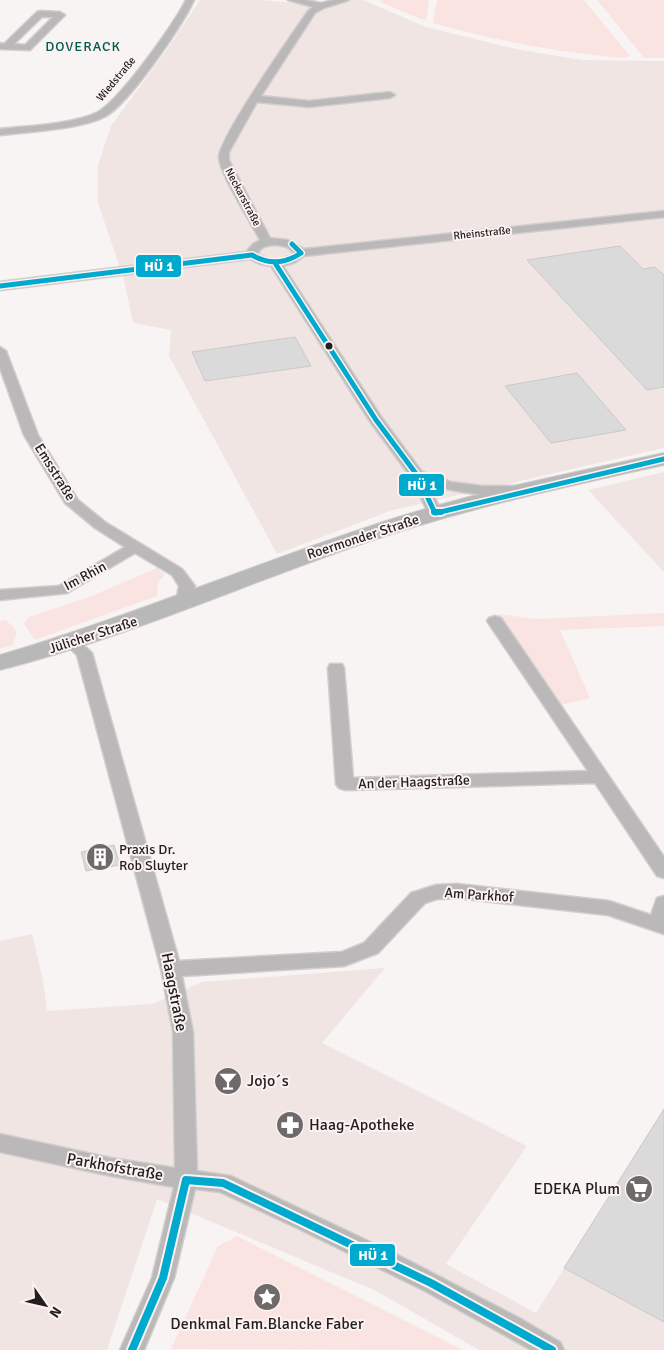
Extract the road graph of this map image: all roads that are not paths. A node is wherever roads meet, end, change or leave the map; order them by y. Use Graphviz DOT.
graph roads {
  1 [pos="190,0"];
  2 [pos="292,0"];
  3 [pos="345,0"];
  4 [pos="321,6"];
  5 [pos="3,46"];
  6 [pos="390,95"];
  7 [pos="256,99"];
  8 [pos="0,132"];
  9 [pos="664,214"];
  10 [pos="267,242"];
  11 [pos="301,253"];
  12 [pos="252,255"];
  13 [pos="275,263"];
  14 [pos="0,286"];
  15 [pos="0,351"];
  16 [pos="664,459"];
  17 [pos="417,475"];
  18 [pos="526,490"];
  19 [pos="436,513"];
  20 [pos="136,546"];
  21 [pos="0,596"];
  22 [pos="184,602"];
  23 [pos="495,621"];
  24 [pos="71,642"];
  25 [pos="0,663"];
  26 [pos="336,668"];
  27 [pos="599,777"];
  28 [pos="664,871"];
  29 [pos="664,904"];
  30 [pos="661,926"];
  31 [pos="171,969"];
  32 [pos="0,1143"];
  33 [pos="186,1180"];
  34 [pos="132,1350"];
  35 [pos="552,1350"];
  1 -- 8 [label="street, Wiedstraße"];
  2 -- 4 [label="street"];
  3 -- 4 [label="street"];
  4 -- 7 [label="street, Neckarstraße"];
  5 -- 5 [label="street"];
  6 -- 7 [label="street"];
  7 -- 10 [label="street, Neckarstraße"];
  9 -- 11 [label="street, Rheinstraße"];
  10 -- 11 [label="street"];
  10 -- 12 [label="street"];
  11 -- 13 [label="street, Rheinstraße"];
  12 -- 13 [label="street"];
  12 -- 14 [label="street"];
  13 -- 17 [label="street"];
  15 -- 20 [label="street, Emsstraße"];
  16 -- 18 [label="main road, Roermonder Straße"];
  17 -- 18 [label="street"];
  17 -- 19 [label="street"];
  18 -- 19 [label="main road, Roermonder Straße"];
  19 -- 22 [label="main road, Roermonder Straße"];
  20 -- 21 [label="street, Im Rhin"];
  20 -- 22 [label="street, Emsstraße"];
  22 -- 24 [label="main road, Jülicher Straße"];
  23 -- 27 [label="street"];
  24 -- 25 [label="main road, Jülicher Straße"];
  24 -- 31 [label="street, Haagstraße"];
  26 -- 27 [label="street, An der Haagstraße"];
  27 -- 28 [label="street"];
  29 -- 30 [label="street, Am Parkhof"];
  30 -- 31 [label="street, Am Parkhof"];
  31 -- 33 [label="street, Haagstraße"];
  32 -- 33 [label="street, Parkhofstraße"];
  33 -- 34 [label="street, Haagstraße"];
  33 -- 35 [label="street, Parkhofstraße"];
}
